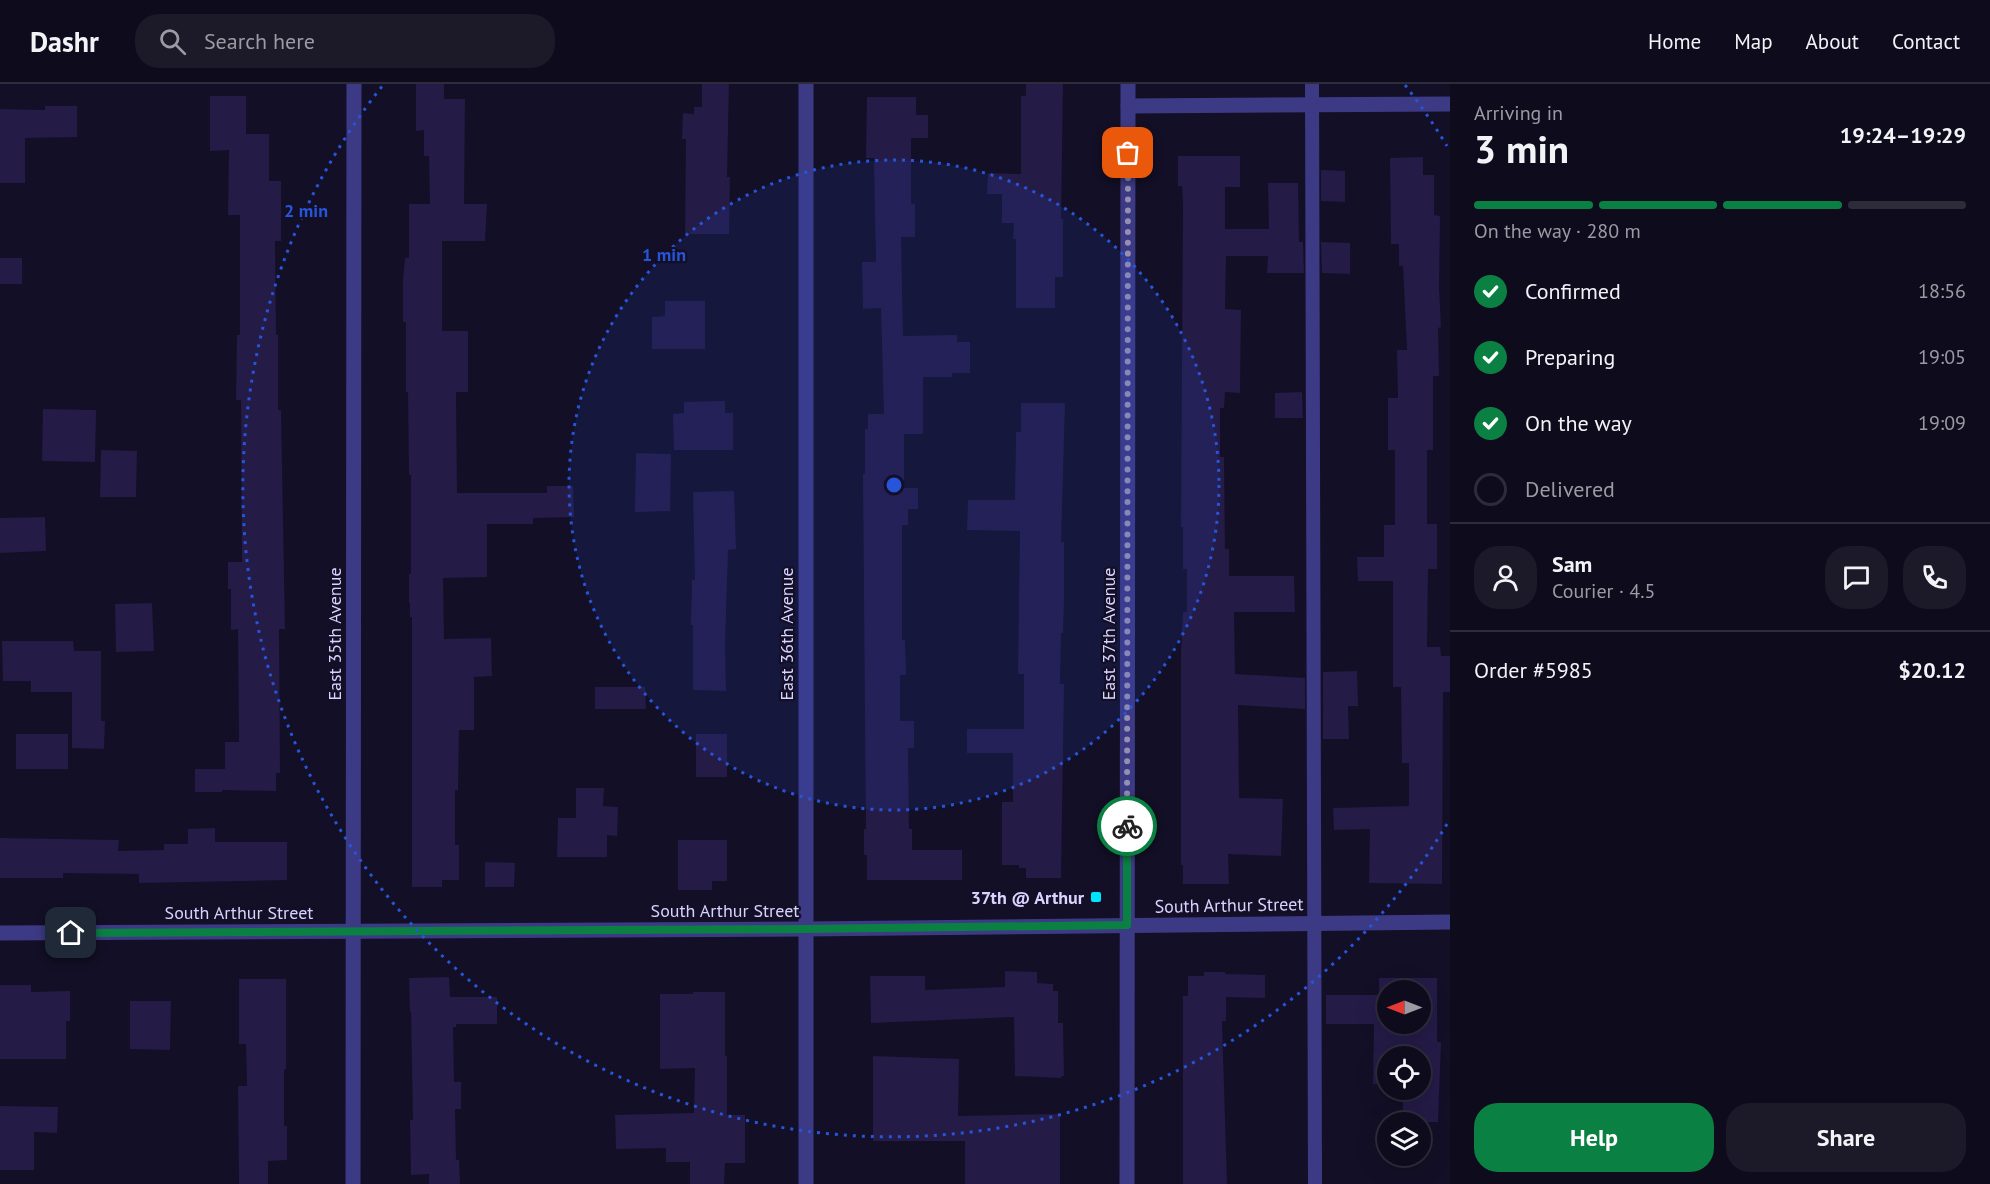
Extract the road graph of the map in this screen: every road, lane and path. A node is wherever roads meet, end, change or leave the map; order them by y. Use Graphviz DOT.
graph roads {
  1 [pos="354,84"];
  2 [pos="806,84"];
  3 [pos="1128,84"];
  4 [pos="1312,84"];
  5 [pos="1450,104"];
  6 [pos="1312,105"];
  7 [pos="1128,106"];
  8 [pos="1450,922"];
  9 [pos="1315,923"];
  10 [pos="1127,925"];
  11 [pos="806,929"];
  12 [pos="354,931"];
  13 [pos="0,933"];
  14 [pos="353,1184"];
  15 [pos="806,1184"];
  16 [pos="1127,1184"];
  17 [pos="1315,1184"];
  1 -- 12 [label="street, East 35th Avenue"];
  2 -- 11 [label="street, East 36th Avenue"];
  3 -- 7 [label="street, East 37th Avenue"];
  4 -- 6 [label="lane"];
  5 -- 6 [label="street"];
  6 -- 7 [label="street"];
  6 -- 9 [label="lane"];
  7 -- 10 [label="street, East 37th Avenue"];
  8 -- 9 [label="street, South Arthur Street"];
  9 -- 10 [label="street, South Arthur Street"];
  9 -- 17 [label="lane"];
  10 -- 11 [label="street, South Arthur Street"];
  10 -- 16 [label="street, East 37th Avenue"];
  11 -- 12 [label="street, South Arthur Street"];
  11 -- 15 [label="street, East 36th Avenue"];
  12 -- 13 [label="street, South Arthur Street"];
  12 -- 14 [label="street, East 35th Avenue"];
}
